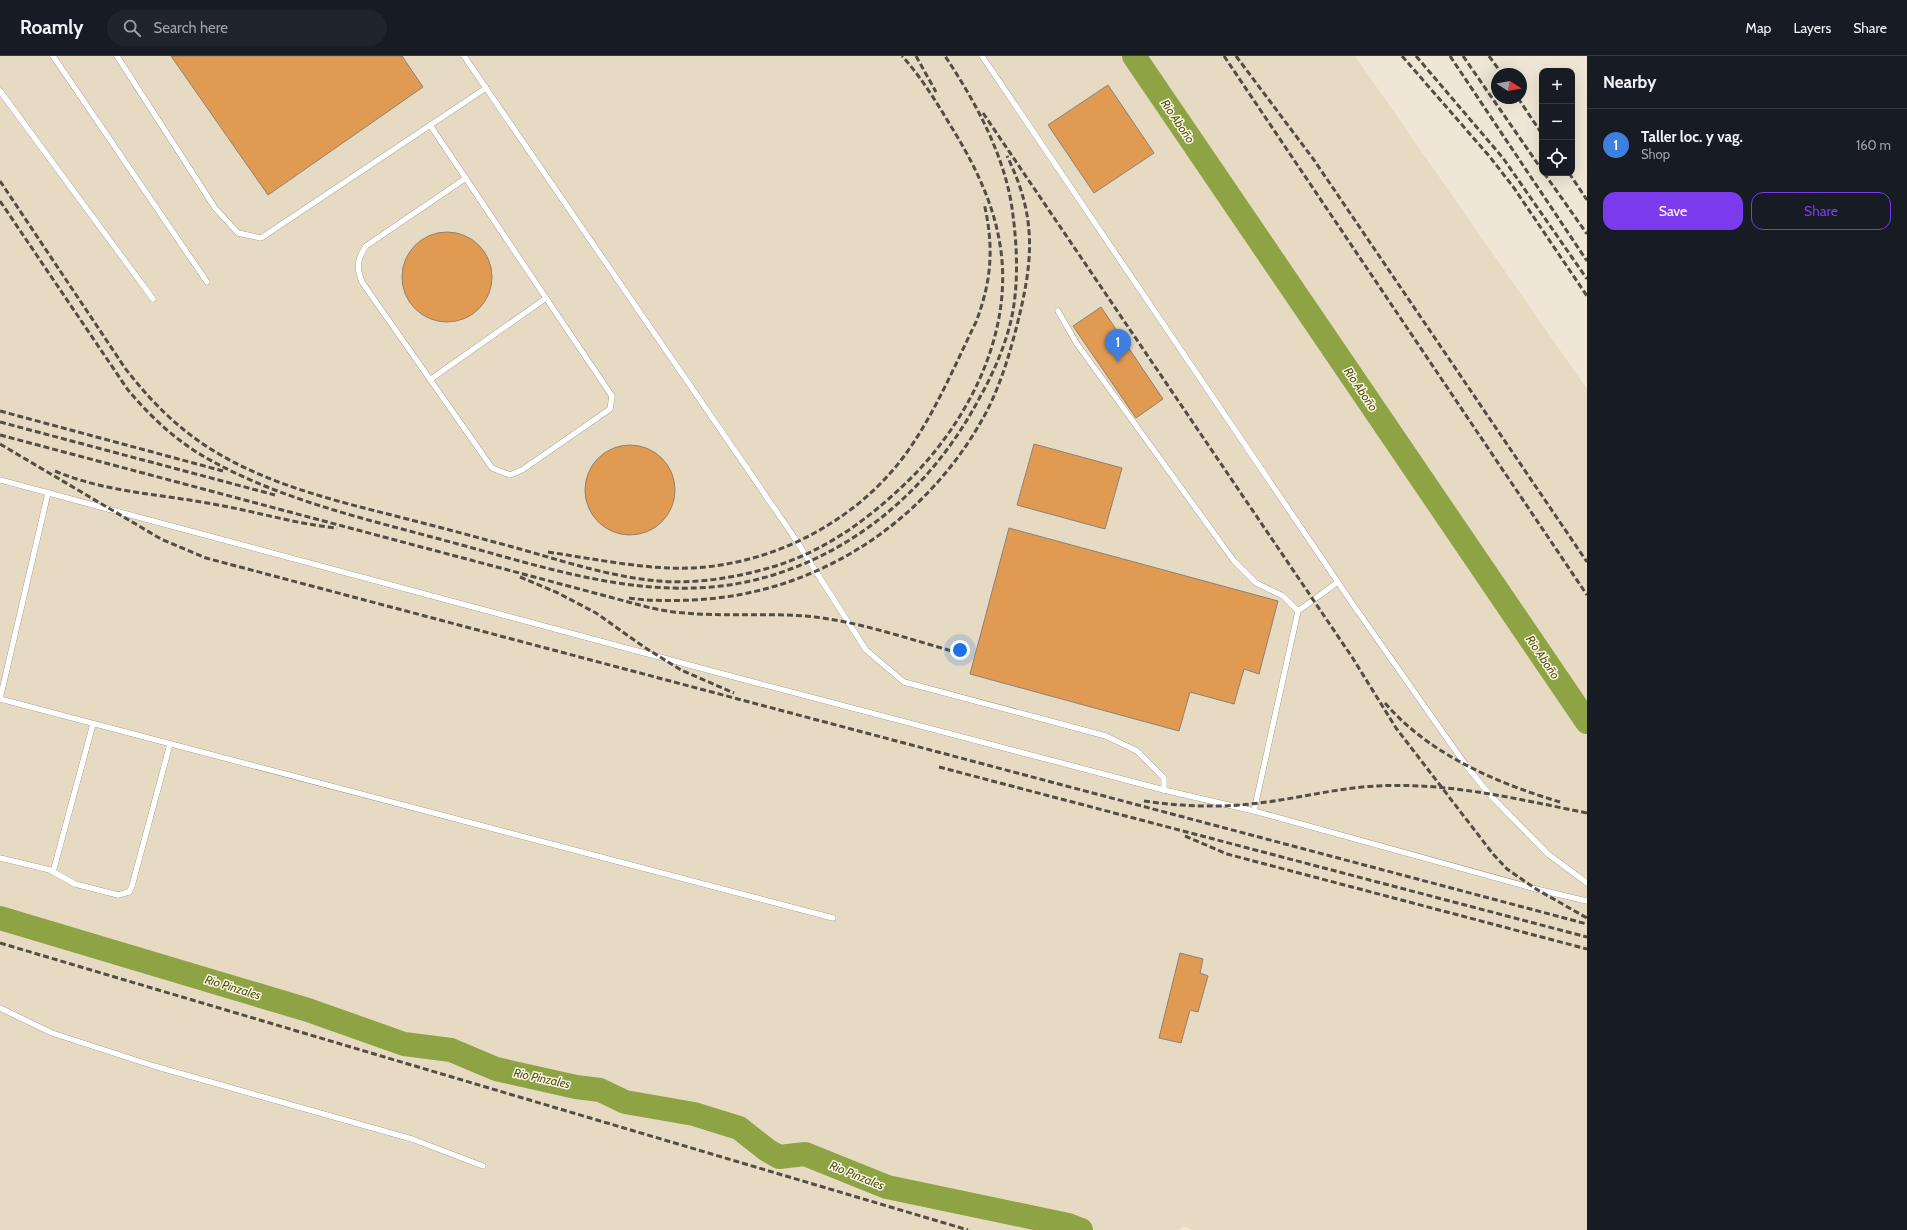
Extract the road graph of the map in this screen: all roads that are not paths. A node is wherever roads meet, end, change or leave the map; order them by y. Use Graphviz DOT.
graph roads {
  1 [pos="53,56"];
  2 [pos="117,56"];
  3 [pos="464,56"];
  4 [pos="982,56"];
  5 [pos="486,88"];
  6 [pos="0,91"];
  7 [pos="430,125"];
  8 [pos="466,178"];
  9 [pos="207,282"];
  10 [pos="546,298"];
  11 [pos="153,299"];
  12 [pos="1058,311"];
  13 [pos="431,379"];
  14 [pos="0,480"];
  15 [pos="48,493"];
  16 [pos="1338,582"];
  17 [pos="1298,611"];
  18 [pos="0,699"];
  19 [pos="93,724"];
  20 [pos="170,744"];
  21 [pos="1164,790"];
  22 [pos="1254,811"];
  23 [pos="0,858"];
  24 [pos="53,872"];
  25 [pos="1587,883"];
  26 [pos="1587,901"];
  27 [pos="833,918"];
  28 [pos="0,1008"];
  29 [pos="483,1166"];
  1 -- 9 [label="lane"];
  2 -- 7 [label="lane"];
  3 -- 5 [label="lane"];
  4 -- 16 [label="lane"];
  5 -- 7 [label="lane"];
  5 -- 21 [label="lane"];
  6 -- 11 [label="lane"];
  7 -- 8 [label="lane"];
  8 -- 10 [label="lane"];
  8 -- 13 [label="lane"];
  10 -- 13 [label="lane"];
  10 -- 13 [label="lane"];
  12 -- 17 [label="lane"];
  14 -- 15 [label="lane"];
  15 -- 18 [label="lane"];
  15 -- 21 [label="lane"];
  16 -- 17 [label="lane"];
  16 -- 25 [label="lane"];
  17 -- 22 [label="lane"];
  18 -- 19 [label="lane"];
  19 -- 20 [label="lane"];
  19 -- 24 [label="lane"];
  20 -- 24 [label="lane"];
  20 -- 27 [label="lane"];
  21 -- 22 [label="lane"];
  22 -- 26 [label="lane"];
  23 -- 24 [label="lane"];
  28 -- 29 [label="lane"];
}
